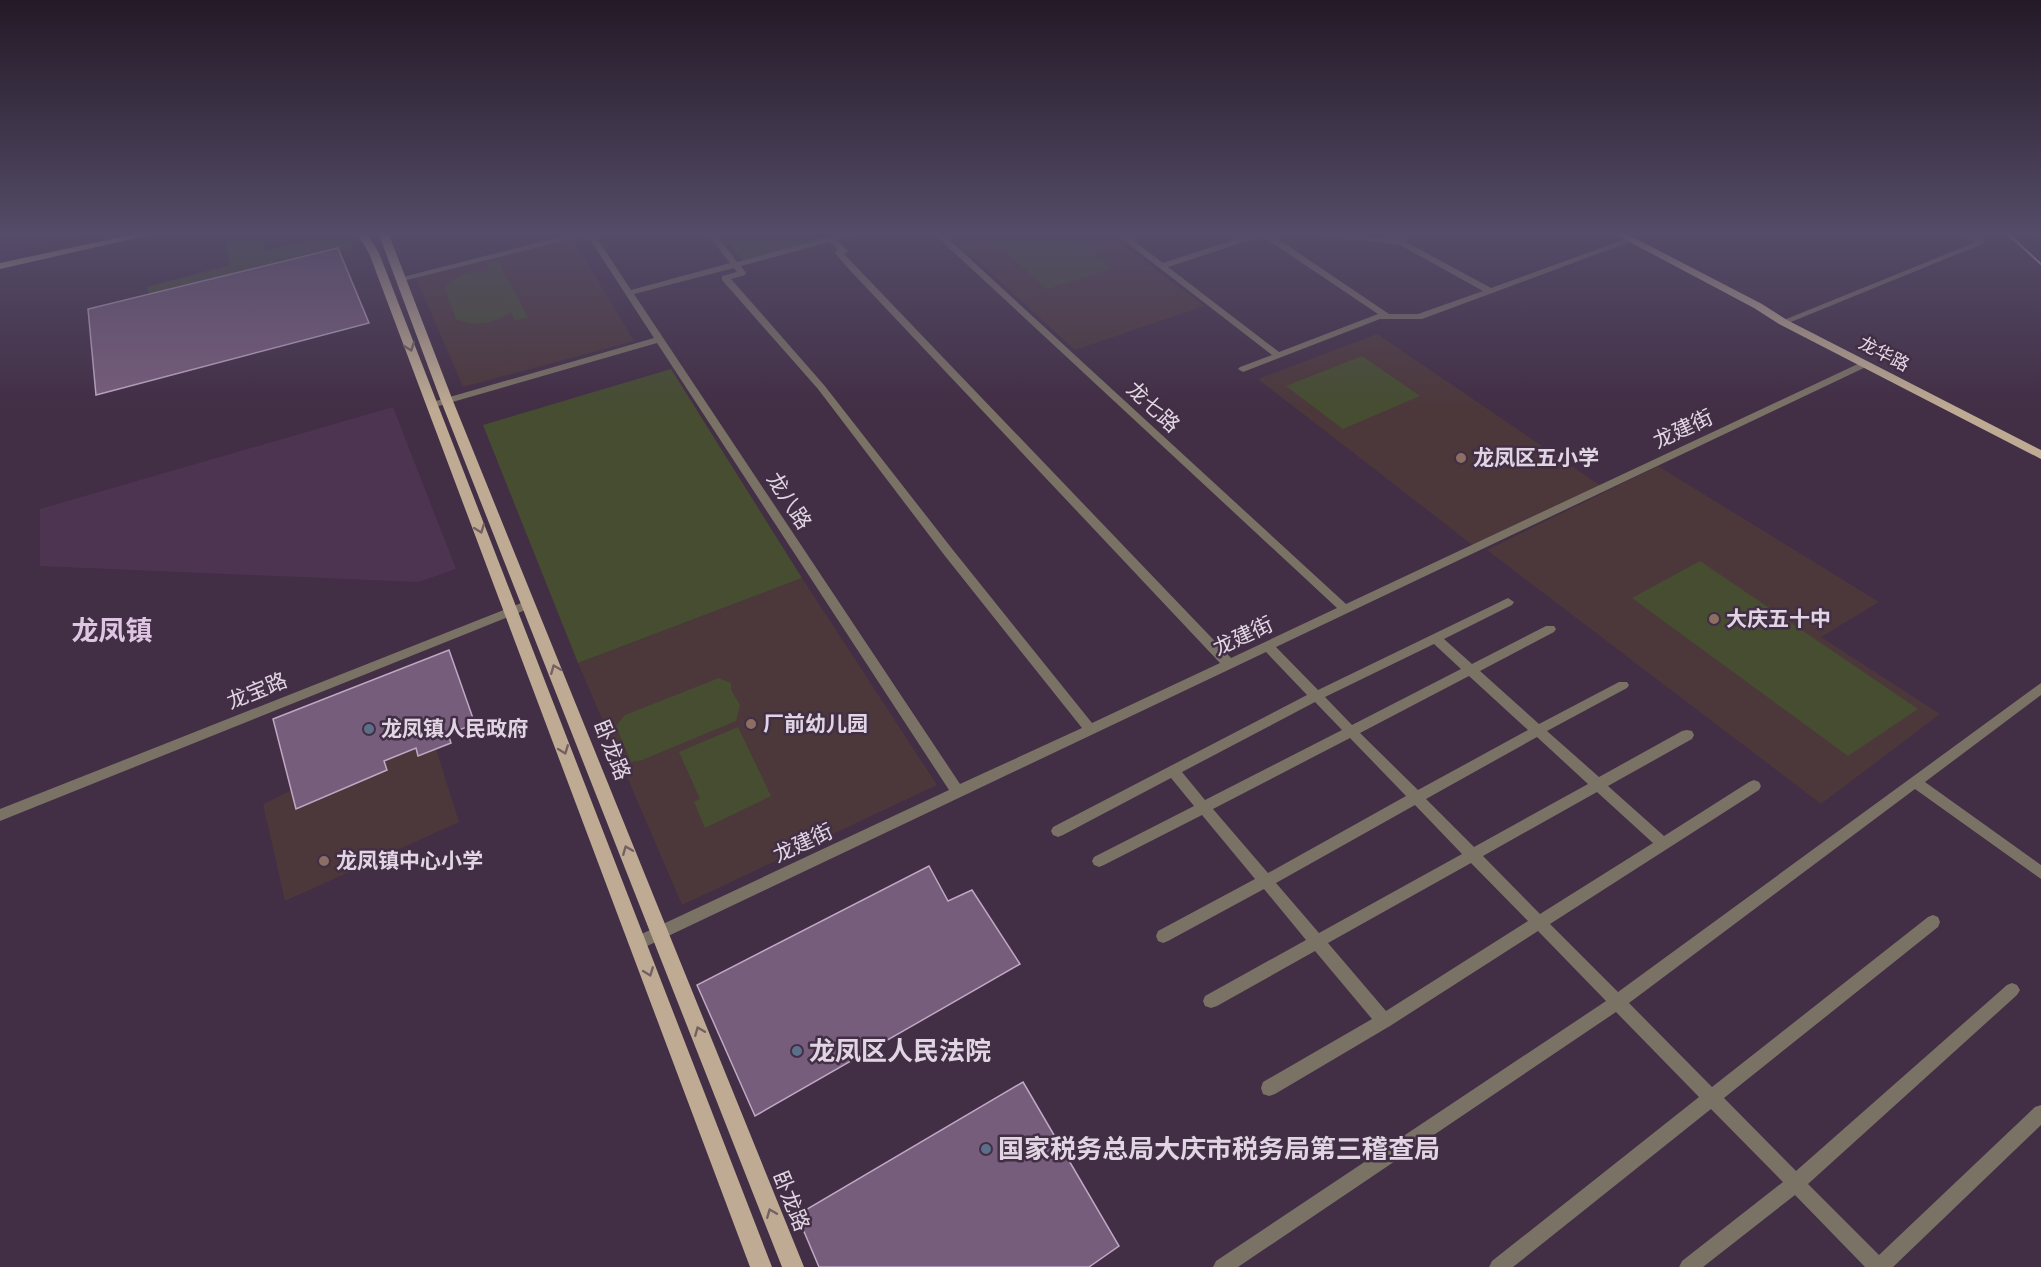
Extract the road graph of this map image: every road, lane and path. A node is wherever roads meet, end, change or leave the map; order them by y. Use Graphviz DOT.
graph roads {
  1 [pos="396,291"];
  2 [pos="403,291"];
  3 [pos="636,291"];
  4 [pos="737,291"];
  5 [pos="875,291"];
  6 [pos="1000,291"];
  7 [pos="1195,291"];
  8 [pos="1351,291"];
  9 [pos="1490,291"];
  10 [pos="1718,291"];
  11 [pos="1860,291"];
  12 [pos="629,293"];
  13 [pos="1387,316"];
  14 [pos="1783,322"];
  15 [pos="660,339"];
  16 [pos="1278,355"];
  17 [pos="1865,364"];
  18 [pos="1243,369"];
  19 [pos="439,403"];
  20 [pos="2041,455"];
  21 [pos="1508,602"];
  22 [pos="529,604"];
  23 [pos="1345,609"];
  24 [pos="511,611"];
  25 [pos="1550,629"];
  26 [pos="1434,638"];
  27 [pos="1267,646"];
  28 [pos="1229,664"];
  29 [pos="1470,670"];
  30 [pos="1623,685"];
  31 [pos="2041,688"];
  32 [pos="1316,696"];
  33 [pos="1090,729"];
  34 [pos="1350,730"];
  35 [pos="1537,730"];
  36 [pos="1687,735"];
  37 [pos="1173,771"];
  38 [pos="1915,782"];
  39 [pos="1599,786"];
  40 [pos="1754,786"];
  41 [pos="958,792"];
  42 [pos="1415,796"];
  43 [pos="1203,807"];
  44 [pos="0,815"];
  45 [pos="1058,831"];
  46 [pos="1664,844"];
  47 [pos="1472,855"];
  48 [pos="1099,861"];
  49 [pos="2041,873"];
  50 [pos="1266,882"];
  51 [pos="1538,922"];
  52 [pos="1933,922"];
  53 [pos="660,933"];
  54 [pos="1163,936"];
  55 [pos="1317,942"];
  56 [pos="638,943"];
  57 [pos="2012,990"];
  58 [pos="1211,1001"];
  59 [pos="1617,1002"];
  60 [pos="1384,1021"];
  61 [pos="1269,1088"];
  62 [pos="1713,1099"];
  63 [pos="2041,1113"];
  64 [pos="1796,1183"];
  65 [pos="761,1267"];
  66 [pos="793,1267"];
  67 [pos="1222,1267"];
  68 [pos="1498,1267"];
  69 [pos="1689,1267"];
  70 [pos="1879,1267"];
  1 -- 19 [label="main road, 卧龙路, one-way"];
  2 -- 19 [label="main road, 卧龙路"];
  3 -- 12 [label="street"];
  4 -- 33 [label="street"];
  5 -- 28 [label="street"];
  6 -- 23 [label="street, 龙七路"];
  7 -- 16 [label="street"];
  8 -- 13 [label="street"];
  9 -- 13 [label="street"];
  10 -- 14 [label="main road, 龙华路"];
  11 -- 14 [label="street"];
  12 -- 15 [label="street, 龙八路"];
  13 -- 16 [label="street"];
  14 -- 17 [label="main road, 龙华路"];
  15 -- 19 [label="street"];
  15 -- 41 [label="street, 龙八路"];
  16 -- 18 [label="street"];
  17 -- 20 [label="main road, 龙华路"];
  17 -- 23 [label="street, 龙建街"];
  19 -- 22 [label="main road, 卧龙路"];
  19 -- 24 [label="main road, 卧龙路, one-way"];
  21 -- 26 [label="street"];
  22 -- 24 [label="street, 龙宝路"];
  53 -- 22 [label="main road, 卧龙路, one-way"];
  23 -- 27 [label="street, 龙建街"];
  24 -- 44 [label="street, 龙宝路"];
  24 -- 56 [label="main road, 卧龙路, one-way"];
  25 -- 29 [label="street"];
  26 -- 29 [label="street"];
  26 -- 32 [label="street"];
  27 -- 28 [label="street, 龙建街"];
  27 -- 32 [label="street"];
  28 -- 33 [label="street, 龙建街"];
  29 -- 34 [label="street"];
  29 -- 35 [label="street"];
  30 -- 35 [label="street"];
  31 -- 38 [label="street"];
  32 -- 34 [label="street"];
  32 -- 37 [label="street"];
  33 -- 41 [label="street, 龙建街"];
  34 -- 42 [label="street"];
  34 -- 43 [label="street"];
  35 -- 39 [label="street"];
  35 -- 42 [label="street"];
  36 -- 39 [label="street"];
  37 -- 43 [label="street"];
  37 -- 45 [label="street"];
  38 -- 49 [label="street"];
  38 -- 59 [label="street"];
  39 -- 46 [label="street"];
  39 -- 47 [label="street"];
  40 -- 46 [label="street"];
  41 -- 53 [label="street, 龙建街"];
  42 -- 47 [label="street"];
  42 -- 50 [label="street"];
  43 -- 48 [label="street"];
  43 -- 50 [label="street"];
  46 -- 51 [label="street"];
  47 -- 51 [label="street"];
  47 -- 55 [label="street"];
  50 -- 54 [label="street"];
  50 -- 55 [label="street"];
  51 -- 59 [label="street"];
  51 -- 60 [label="street"];
  52 -- 62 [label="street"];
  53 -- 56 [label="street, 龙建街"];
  66 -- 53 [label="main road, 卧龙路, one-way"];
  55 -- 58 [label="street"];
  55 -- 60 [label="street"];
  56 -- 65 [label="main road, 卧龙路, one-way"];
  57 -- 64 [label="street"];
  59 -- 62 [label="street"];
  59 -- 67 [label="street"];
  60 -- 61 [label="street"];
  62 -- 64 [label="street"];
  62 -- 68 [label="street"];
  63 -- 70 [label="street"];
  64 -- 69 [label="street"];
  64 -- 70 [label="street"];
}
